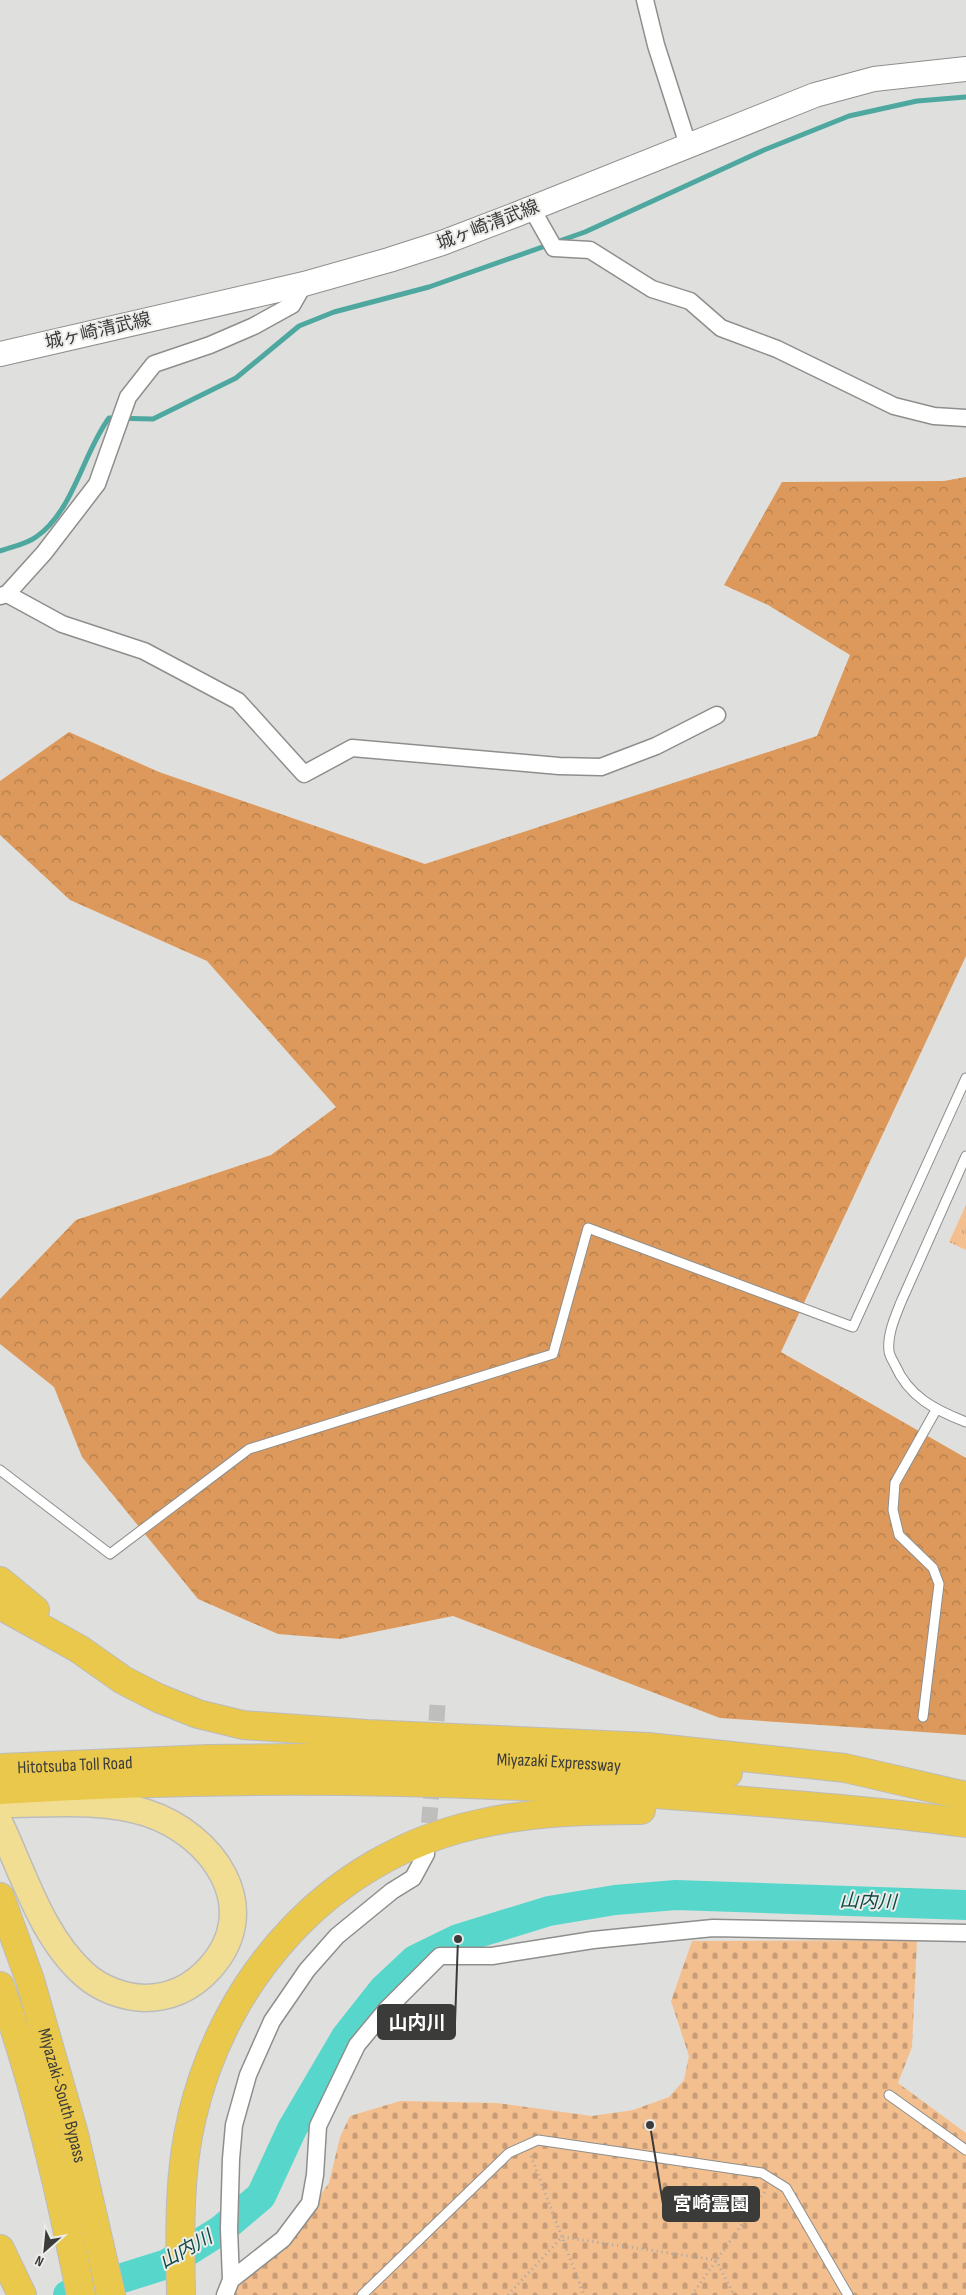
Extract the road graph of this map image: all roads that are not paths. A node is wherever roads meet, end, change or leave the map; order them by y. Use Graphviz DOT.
graph roads {
  1 [pos="645,0"];
  2 [pos="966,68"];
  3 [pos="688,145"];
  4 [pos="532,208"];
  5 [pos="304,284"];
  6 [pos="0,354"];
  7 [pos="966,418"];
  8 [pos="4,595"];
  9 [pos="717,715"];
  10 [pos="966,1078"];
  11 [pos="966,1156"];
  12 [pos="936,1410"];
  13 [pos="966,1422"];
  14 [pos="0,1470"];
  15 [pos="0,1581"];
  16 [pos="0,1605"];
  17 [pos="79,1649"];
  18 [pos="923,1717"];
  19 [pos="149,1772"];
  20 [pos="210,1782"];
  21 [pos="5,1790"];
  22 [pos="966,1796"];
  23 [pos="800,1805"];
  24 [pos="966,1823"];
  25 [pos="0,1824"];
  26 [pos="426,1854"];
  27 [pos="0,1897"];
  28 [pos="966,1934"];
  29 [pos="0,1986"];
  30 [pos="889,2094"];
  31 [pos="966,2150"];
  32 [pos="0,2249"];
  33 [pos="19,2288"];
  34 [pos="228,2288"];
  35 [pos="81,2295"];
  36 [pos="111,2295"];
  37 [pos="181,2295"];
  38 [pos="362,2295"];
  39 [pos="848,2295"];
  1 -- 3 [label="street"];
  2 -- 3 [label="main road, 城ヶ崎清武線"];
  3 -- 4 [label="main road, 城ヶ崎清武線"];
  4 -- 5 [label="main road, 城ヶ崎清武線"];
  4 -- 7 [label="street"];
  5 -- 6 [label="main road, 城ヶ崎清武線"];
  5 -- 8 [label="street"];
  8 -- 9 [label="street"];
  10 -- 14 [label="lane"];
  11 -- 12 [label="lane"];
  12 -- 13 [label="lane"];
  12 -- 18 [label="lane"];
  15 -- 17 [label="highway"];
  16 -- 17 [label="highway"];
  17 -- 22 [label="highway"];
  19 -- 20 [label="highway, Miyazaki Expressway"];
  19 -- 21 [label="highway"];
  19 -- 22 [label="highway, Miyazaki Expressway"];
  20 -- 21 [label="highway"];
  20 -- 23 [label="highway, Miyazaki Expressway"];
  21 -- 25 [label="main road"];
  23 -- 24 [label="highway, Miyazaki Expressway"];
  23 -- 37 [label="highway"];
  26 -- 34 [label="street"];
  27 -- 36 [label="highway, Miyazaki-South Bypass"];
  28 -- 34 [label="street"];
  29 -- 35 [label="highway, Miyazaki-South Bypass"];
  30 -- 31 [label="lane"];
  32 -- 33 [label="highway"];
  38 -- 39 [label="lane"];
}
